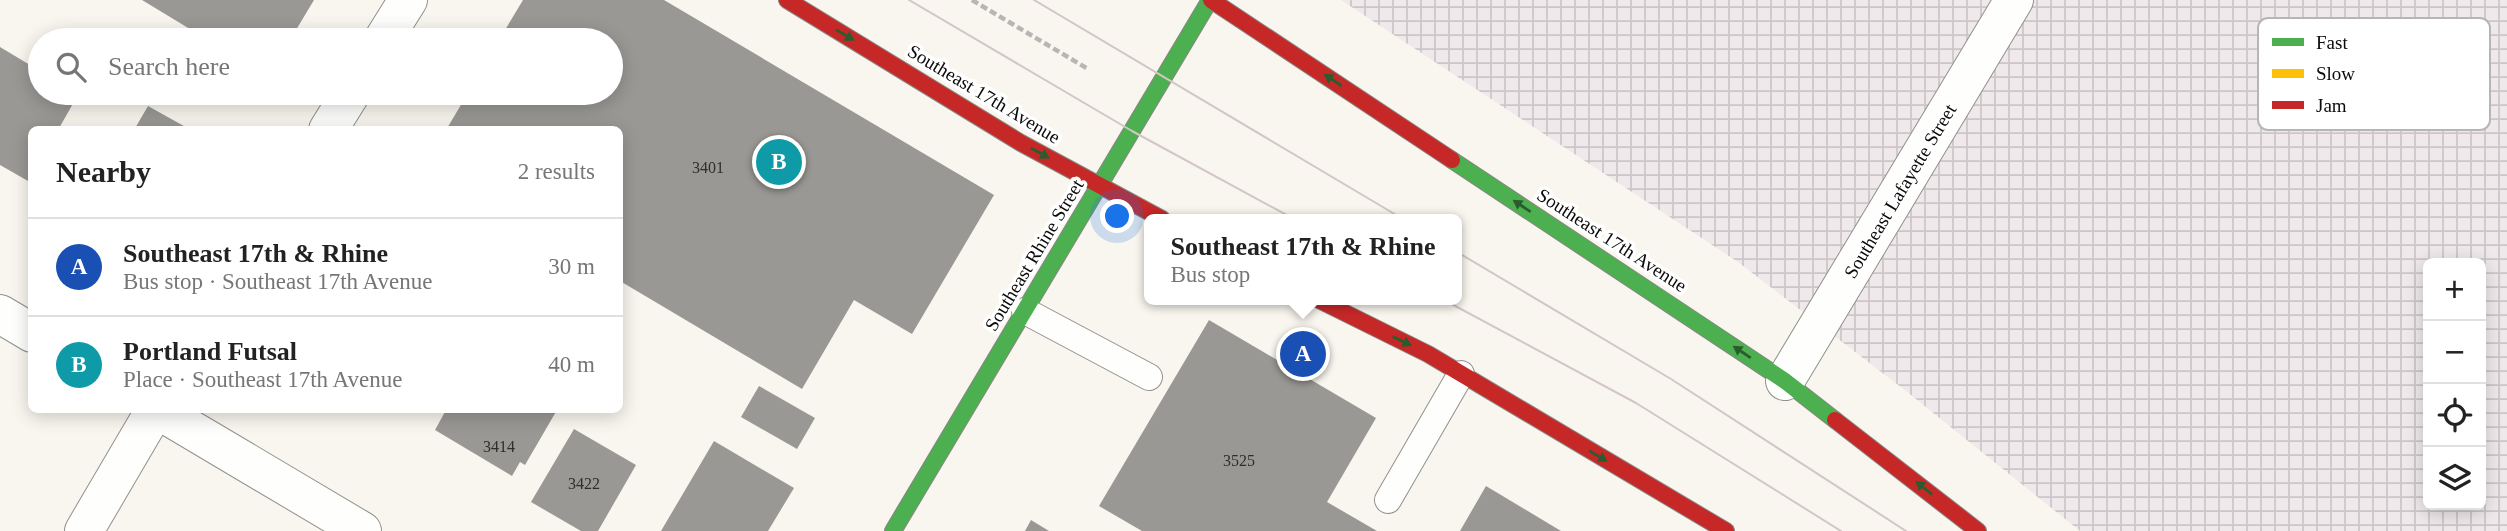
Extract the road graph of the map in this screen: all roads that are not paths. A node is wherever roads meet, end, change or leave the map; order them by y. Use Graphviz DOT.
graph roads {
  1 [pos="408,0"];
  2 [pos="787,0"];
  3 [pos="1211,0"];
  4 [pos="2014,0"];
  5 [pos="390,28"];
  6 [pos="344,105"];
  7 [pos="330,126"];
  8 [pos="1099,185"];
  9 [pos="1153,214"];
  10 [pos="1329,305"];
  11 [pos="1025,311"];
  12 [pos="0,314"];
  13 [pos="28,331"];
  14 [pos="1461,374"];
  15 [pos="1149,377"];
  16 [pos="1785,381"];
  17 [pos="154,413"];
  18 [pos="161,413"];
  19 [pos="1388,500"];
  20 [pos="1712,527"];
  21 [pos="84,531"];
  22 [pos="362,531"];
  23 [pos="893,531"];
  24 [pos="1978,531"];
  1 -- 5 [label="street"];
  2 -- 8 [label="street, Southeast 17th Avenue, one-way"];
  3 -- 8 [label="street, Southeast Rhine Street"];
  16 -- 3 [label="street, Southeast 17th Avenue, one-way"];
  4 -- 16 [label="street, Southeast Lafayette Street"];
  6 -- 7 [label="street"];
  8 -- 9 [label="street, Southeast 17th Avenue"];
  8 -- 11 [label="street, Southeast Rhine Street"];
  10 -- 14 [label="street, one-way"];
  11 -- 15 [label="lane"];
  11 -- 23 [label="street, Southeast Rhine Street"];
  12 -- 13 [label="street"];
  14 -- 19 [label="lane"];
  14 -- 20 [label="street, one-way"];
  24 -- 16 [label="street, Southeast 17th Avenue, one-way"];
  17 -- 21 [label="street"];
  18 -- 22 [label="street"];
}
